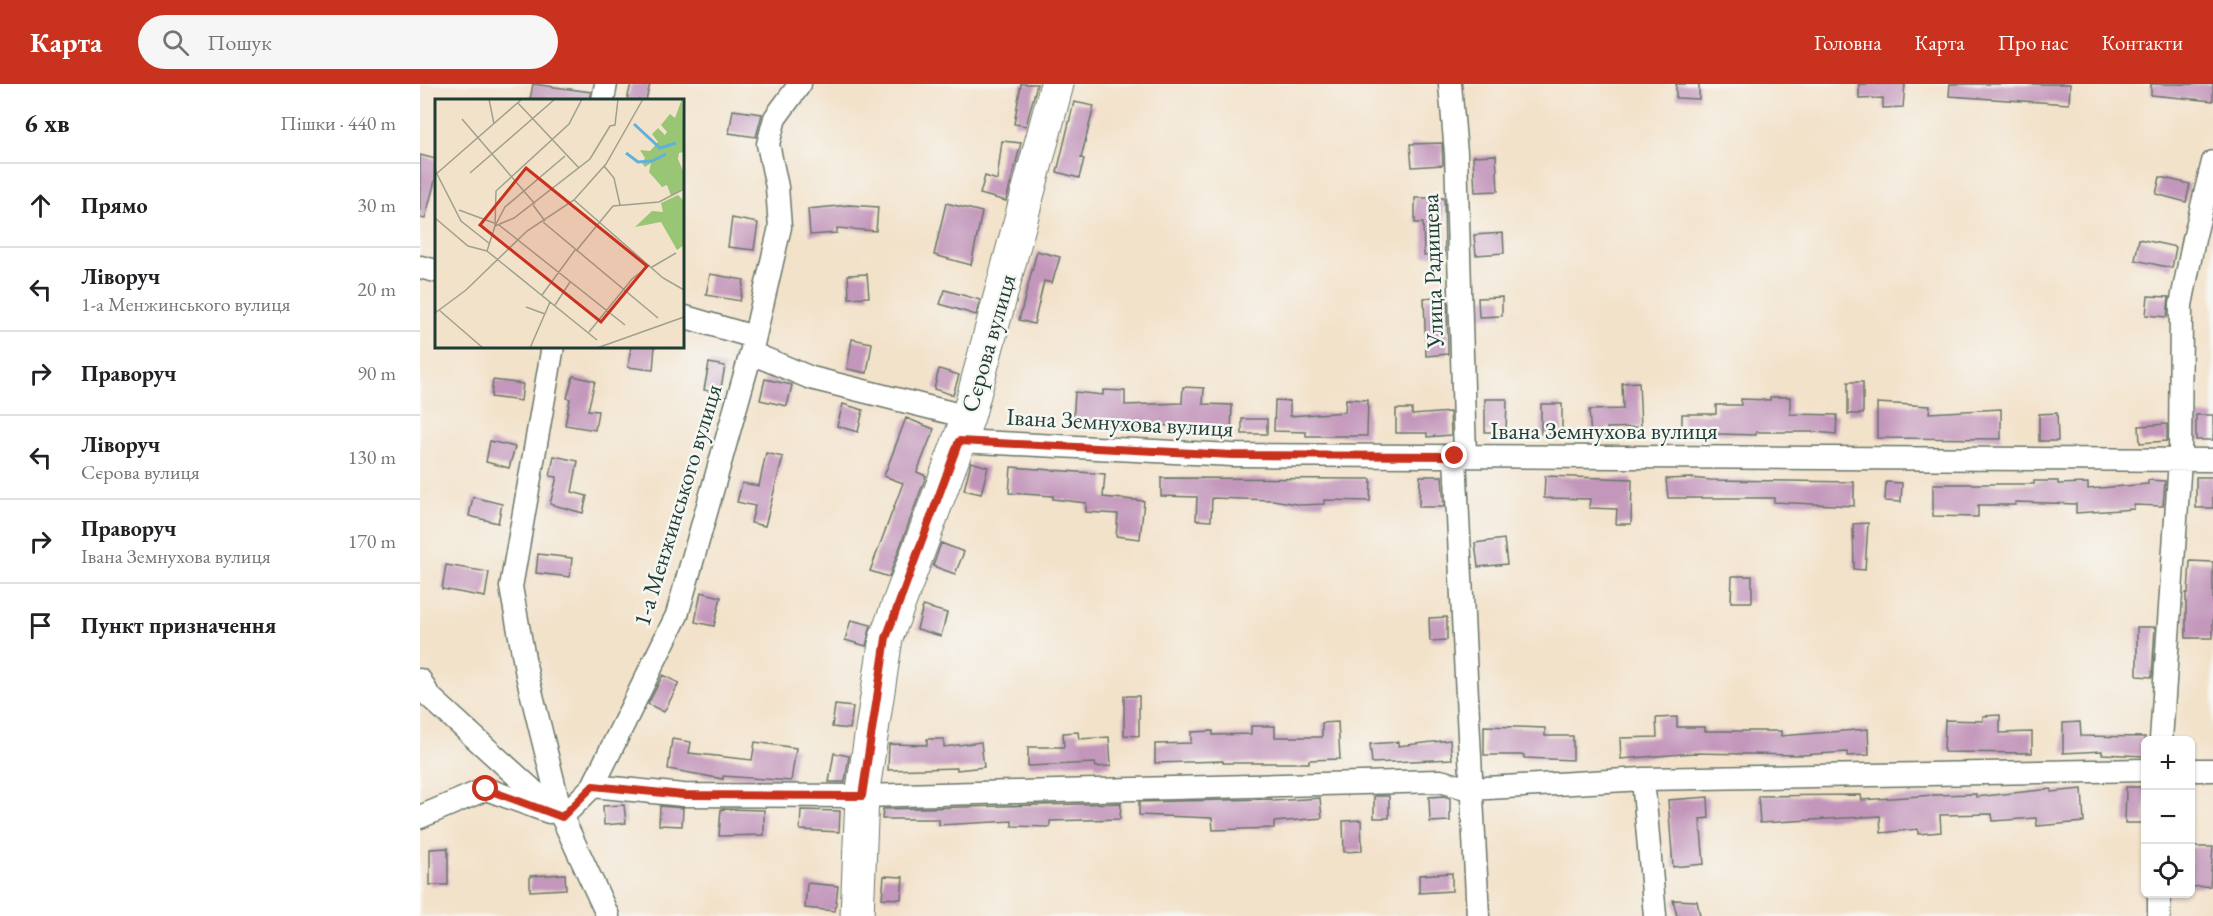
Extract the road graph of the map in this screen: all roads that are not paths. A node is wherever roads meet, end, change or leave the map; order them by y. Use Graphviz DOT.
graph roads {
  1 [pos="606,84"];
  2 [pos="800,84"];
  3 [pos="1057,84"];
  4 [pos="1450,84"];
  5 [pos="603,99"];
  6 [pos="2213,162"];
  7 [pos="420,267"];
  8 [pos="435,271"];
  9 [pos="684,317"];
  10 [pos="752,345"];
  11 [pos="553,348"];
  12 [pos="964,429"];
  13 [pos="1460,456"];
  14 [pos="2180,460"];
  15 [pos="2213,460"];
  16 [pos="420,680"];
  17 [pos="2161,736"];
  18 [pos="2141,770"];
  19 [pos="2195,770"];
  20 [pos="2213,770"];
  21 [pos="1643,779"];
  22 [pos="593,786"];
  23 [pos="1470,789"];
  24 [pos="862,796"];
  25 [pos="562,817"];
  26 [pos="420,818"];
  27 [pos="2159,898"];
  28 [pos="608,916"];
  29 [pos="857,916"];
  30 [pos="1478,916"];
  31 [pos="1655,916"];
  32 [pos="2159,916"];
  1 -- 5 [label="street"];
  2 -- 10 [label="street, 1-а Менжинського вулиця"];
  3 -- 12 [label="street, Сєрова вулиця"];
  4 -- 13 [label="street, Улица Радищева"];
  6 -- 14 [label="street"];
  7 -- 8 [label="street"];
  9 -- 10 [label="street, Івана Земнухова вулиця"];
  10 -- 12 [label="street, Івана Земнухова вулиця"];
  10 -- 22 [label="street, 1-а Менжинського вулиця"];
  11 -- 25 [label="street"];
  12 -- 13 [label="street, Івана Земнухова вулиця"];
  12 -- 24 [label="street, Сєрова вулиця"];
  13 -- 14 [label="street, Івана Земнухова вулиця"];
  13 -- 23 [label="street, Улица Радищева"];
  14 -- 15 [label="street, Івана Земнухова вулиця"];
  14 -- 17 [label="street"];
  16 -- 25 [label="street"];
  18 -- 21 [label="street"];
  19 -- 20 [label="street"];
  21 -- 23 [label="street"];
  21 -- 31 [label="street"];
  22 -- 24 [label="street"];
  22 -- 25 [label="street, 1-а Менжинського вулиця"];
  23 -- 24 [label="street"];
  23 -- 30 [label="street, Улица Радищева"];
  24 -- 29 [label="street, Сєрова вулиця"];
  25 -- 26 [label="street"];
  25 -- 28 [label="street"];
  27 -- 32 [label="street"];
}
